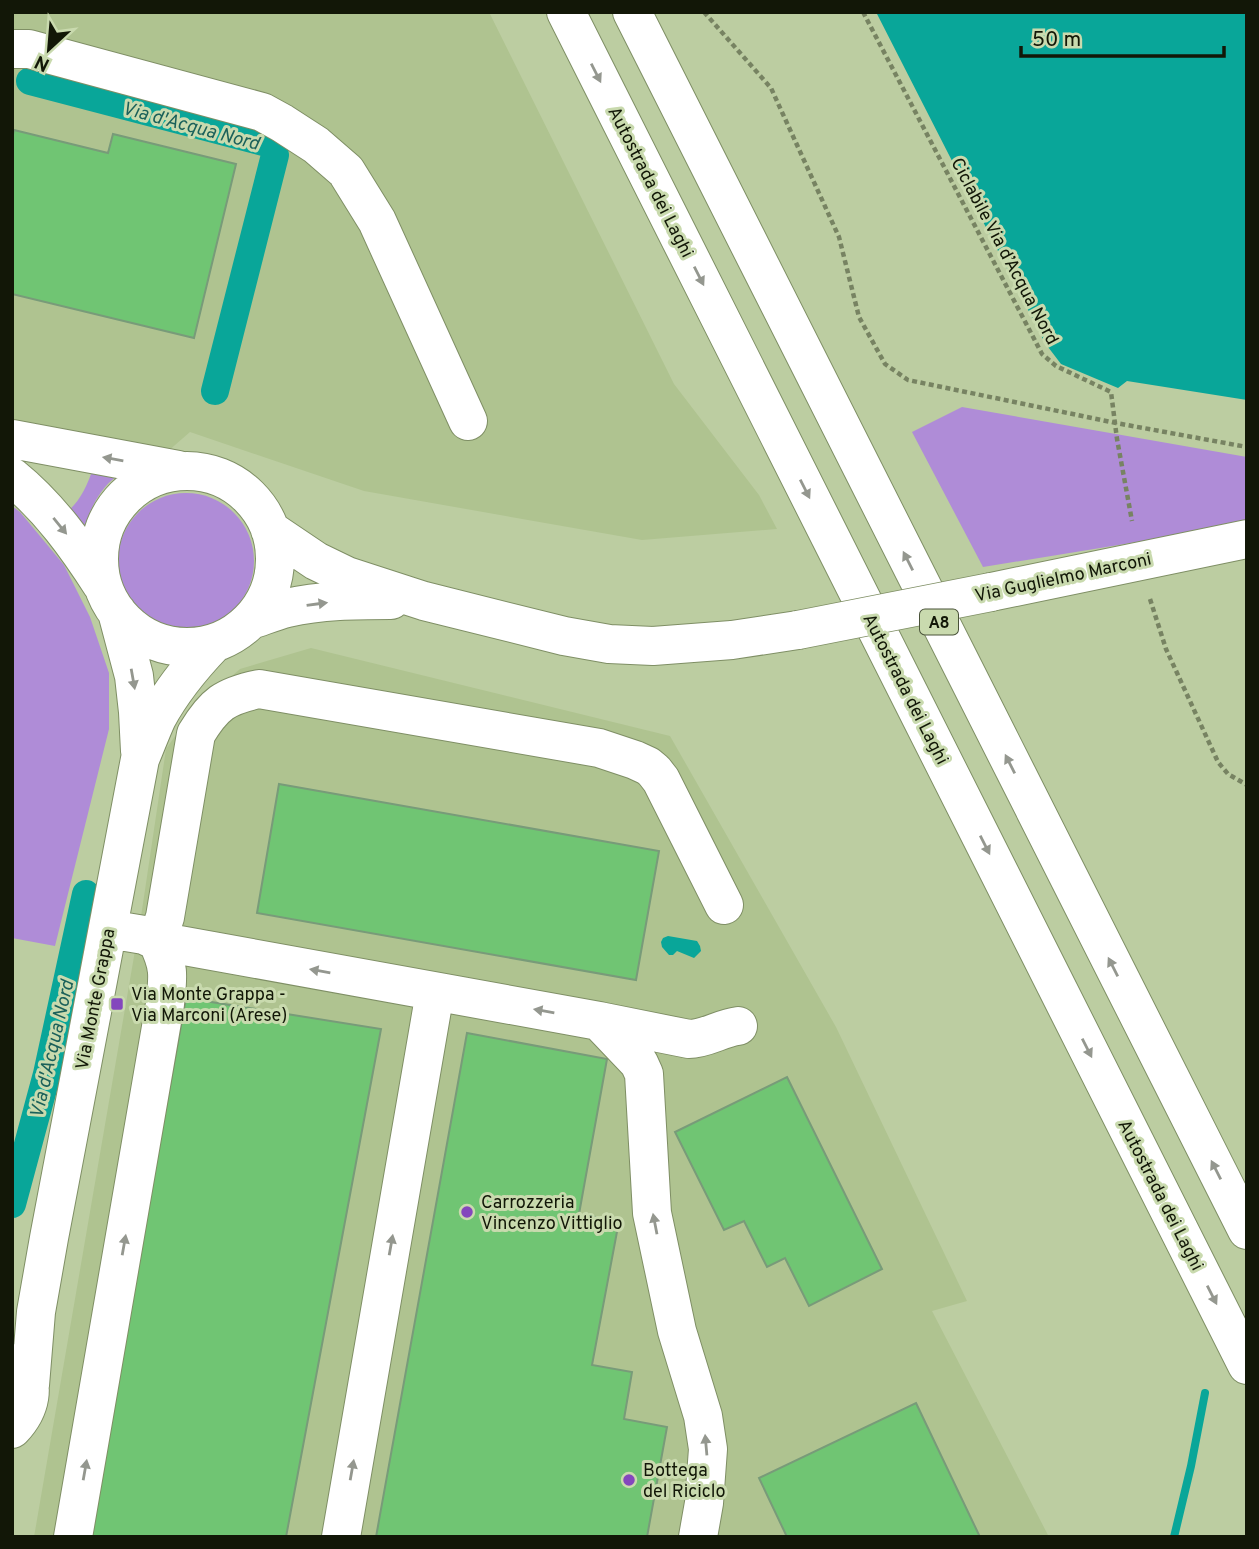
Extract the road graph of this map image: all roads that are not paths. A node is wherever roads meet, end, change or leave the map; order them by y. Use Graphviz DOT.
graph roads {
  1 [pos="566,12"];
  2 [pos="632,12"];
  3 [pos="21,49"];
  4 [pos="468,421"];
  5 [pos="12,439"];
  6 [pos="180,471"];
  7 [pos="12,477"];
  8 [pos="270,530"];
  9 [pos="1247,539"];
  10 [pos="110,599"];
  11 [pos="424,601"];
  12 [pos="251,620"];
  13 [pos="213,644"];
  14 [pos="140,759"];
  15 [pos="724,905"];
  16 [pos="108,929"];
  17 [pos="157,941"];
  18 [pos="435,992"];
  19 [pos="599,1021"];
  20 [pos="738,1026"];
  21 [pos="1247,1230"];
  22 [pos="49,1238"];
  23 [pos="12,1300"];
  24 [pos="12,1352"];
  25 [pos="1247,1365"];
  26 [pos="19,1420"];
  27 [pos="73,1537"];
  28 [pos="341,1537"];
  29 [pos="698,1537"];
  1 -- 25 [label="main road, Autostrada dei Laghi, one-way"];
  21 -- 2 [label="main road, A8, one-way"];
  3 -- 4 [label="main road"];
  6 -- 5 [label="main road, one-way"];
  6 -- 8 [label="main road"];
  6 -- 10 [label="main road"];
  7 -- 10 [label="main road, one-way"];
  8 -- 11 [label="main road, Via Guglielmo Marconi"];
  8 -- 12 [label="main road"];
  9 -- 11 [label="main road, Via Guglielmo Marconi, bridge"];
  10 -- 13 [label="main road"];
  10 -- 14 [label="main road, Via Monte Grappa, one-way"];
  12 -- 11 [label="main road, Via Guglielmo Marconi, one-way"];
  12 -- 13 [label="main road"];
  13 -- 14 [label="main road, Via Monte Grappa"];
  14 -- 16 [label="main road, Via Monte Grappa"];
  15 -- 17 [label="main road"];
  16 -- 17 [label="main road"];
  16 -- 22 [label="main road, Via Monte Grappa"];
  18 -- 17 [label="main road, one-way"];
  27 -- 17 [label="main road, one-way"];
  19 -- 18 [label="main road, one-way"];
  28 -- 18 [label="main road, one-way"];
  19 -- 20 [label="main road"];
  29 -- 19 [label="main road, one-way"];
  22 -- 23 [label="main road, Via Monte Grappa"];
  22 -- 26 [label="main road, Via Monte Grappa"];
  24 -- 26 [label="main road"];
}
